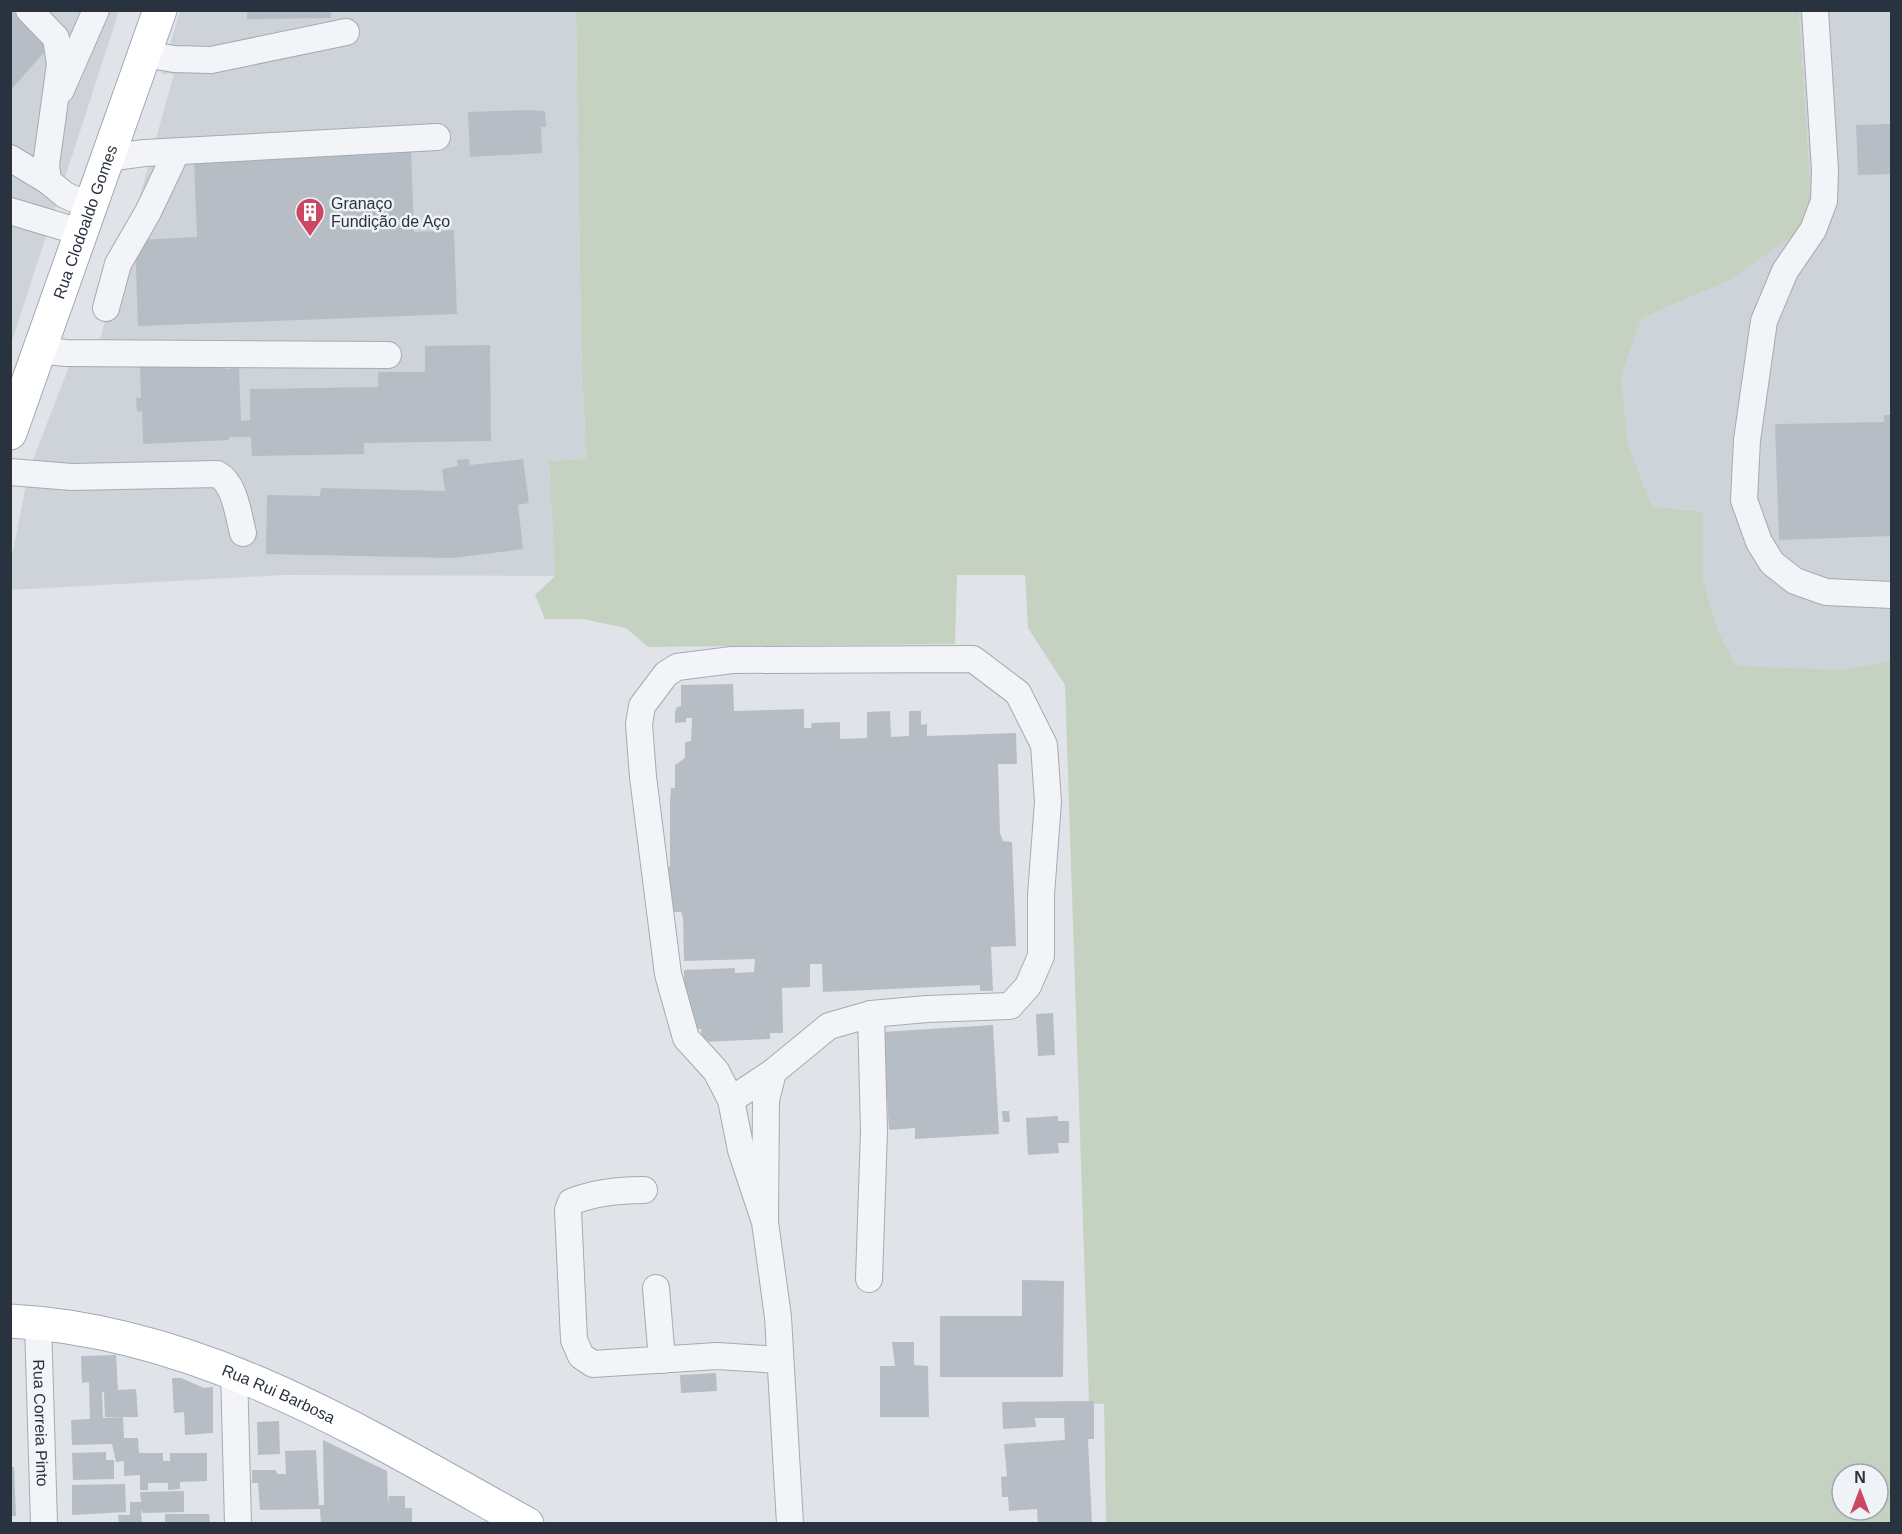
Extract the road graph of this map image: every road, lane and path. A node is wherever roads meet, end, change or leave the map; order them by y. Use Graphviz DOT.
graph roads {
  1 [pos="29,10"];
  2 [pos="96,10"];
  3 [pos="160,10"];
  4 [pos="1815,10"];
  5 [pos="346,32"];
  6 [pos="144,54"];
  7 [pos="56,101"];
  8 [pos="118,123"];
  9 [pos="437,137"];
  10 [pos="145,153"];
  11 [pos="176,153"];
  12 [pos="10,158"];
  13 [pos="106,158"];
  14 [pos="48,181"];
  15 [pos="10,211"];
  16 [pos="85,219"];
  17 [pos="106,308"];
  18 [pos="38,350"];
  19 [pos="388,355"];
  20 [pos="10,433"];
  21 [pos="10,472"];
  22 [pos="243,533"];
  23 [pos="1892,595"];
  24 [pos="871,1014"];
  25 [pos="773,1072"];
  26 [pos="731,1101"];
  27 [pos="644,1190"];
  28 [pos="765,1222"];
  29 [pos="869,1279"];
  30 [pos="656,1288"];
  31 [pos="24,1322"];
  32 [pos="662,1360"];
  33 [pos="780,1360"];
  34 [pos="234,1371"];
  35 [pos="44,1524"];
  36 [pos="238,1524"];
  37 [pos="527,1524"];
  38 [pos="790,1524"];
  1 -- 7 [label="street"];
  2 -- 7 [label="street"];
  3 -- 6 [label="main road, Rua Clodoaldo Gomes"];
  4 -- 23 [label="street"];
  5 -- 6 [label="street"];
  6 -- 8 [label="main road, Rua Clodoaldo Gomes"];
  7 -- 14 [label="street"];
  8 -- 10 [label="street"];
  8 -- 13 [label="main road, Rua Clodoaldo Gomes"];
  9 -- 11 [label="street"];
  10 -- 11 [label="street"];
  10 -- 13 [label="street"];
  11 -- 17 [label="street"];
  12 -- 14 [label="street"];
  13 -- 16 [label="main road, Rua Clodoaldo Gomes"];
  14 -- 16 [label="street"];
  15 -- 16 [label="street"];
  16 -- 18 [label="main road, Rua Clodoaldo Gomes"];
  18 -- 19 [label="street"];
  18 -- 20 [label="main road, Rua Clodoaldo Gomes"];
  21 -- 22 [label="street"];
  24 -- 25 [label="street"];
  24 -- 26 [label="street"];
  24 -- 29 [label="street"];
  25 -- 26 [label="street"];
  25 -- 28 [label="street"];
  26 -- 28 [label="street"];
  27 -- 32 [label="street"];
  28 -- 33 [label="street"];
  30 -- 32 [label="street"];
  31 -- 34 [label="main road, Rua Rui Barbosa"];
  31 -- 35 [label="street, Rua Correia Pinto"];
  32 -- 33 [label="street"];
  33 -- 38 [label="street"];
  34 -- 36 [label="street"];
  34 -- 37 [label="main road, Rua Rui Barbosa"];
}
